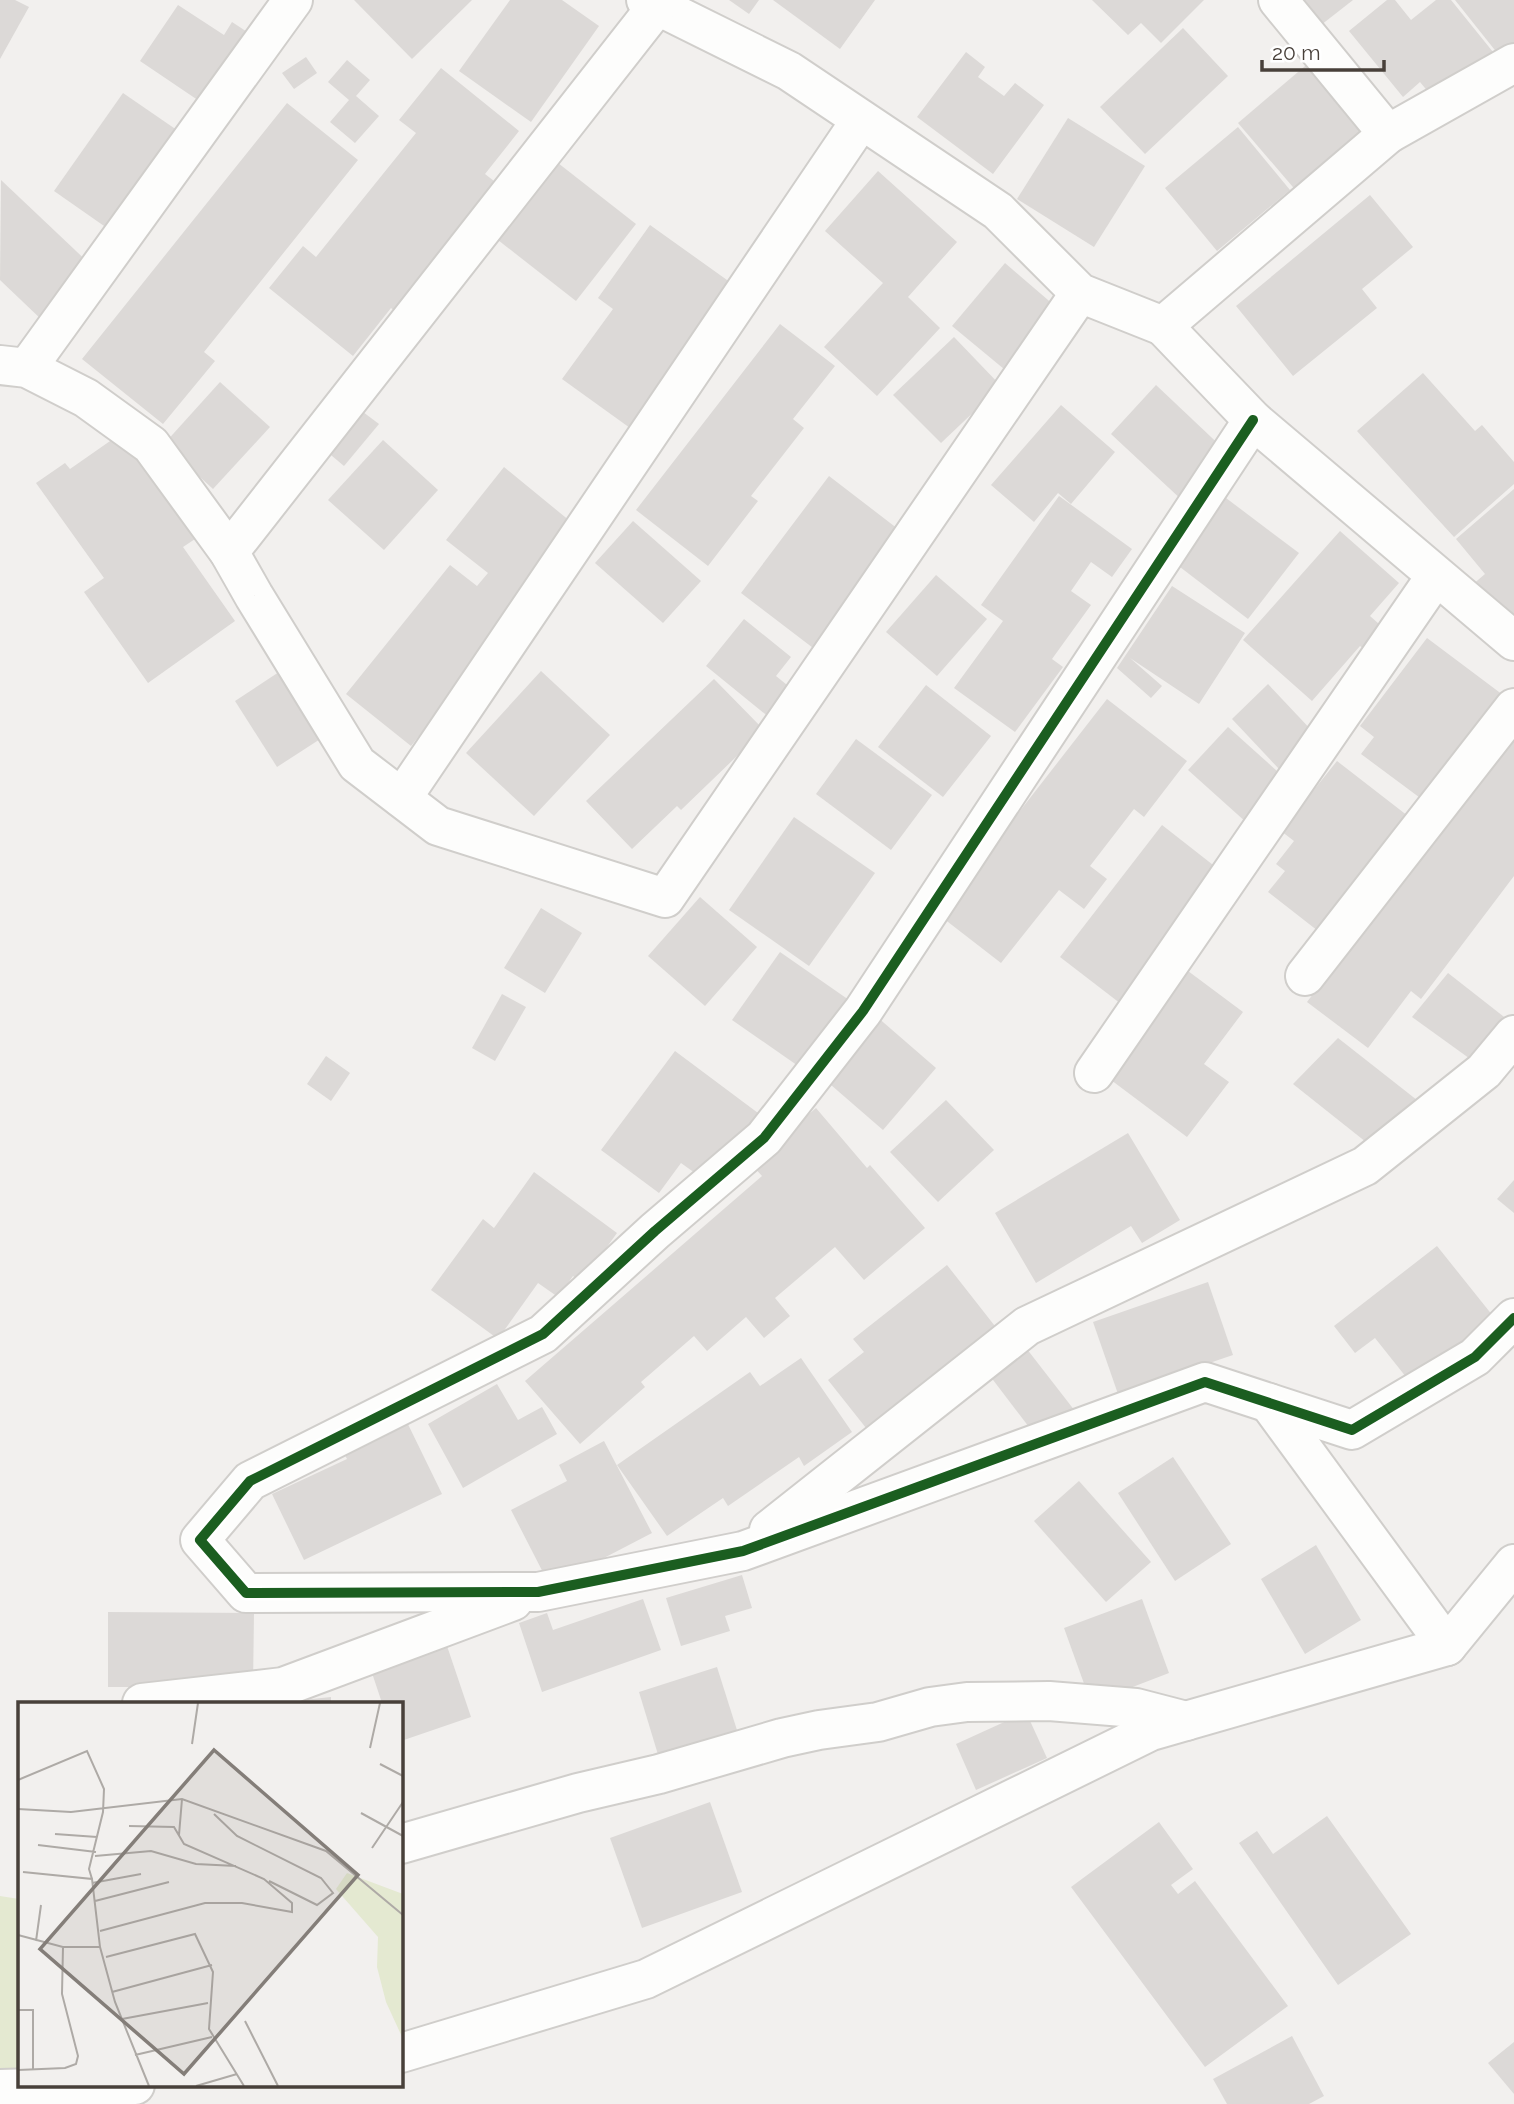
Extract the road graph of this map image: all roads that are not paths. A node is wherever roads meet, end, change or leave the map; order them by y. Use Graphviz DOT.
graph roads {
  1 [pos="293,0"];
  2 [pos="1278,0"];
  3 [pos="651,3"];
  4 [pos="1514,63"];
  5 [pos="861,120"];
  6 [pos="1388,134"];
  7 [pos="1080,293"];
  8 [pos="1163,326"];
  9 [pos="13,367"];
  10 [pos="1253,421"];
  11 [pos="229,552"];
  12 [pos="1436,576"];
  13 [pos="1514,641"];
  14 [pos="1514,708"];
  15 [pos="402,798"];
  16 [pos="1305,976"];
  17 [pos="1514,1035"];
  18 [pos="1094,1073"];
  19 [pos="1514,1318"];
  20 [pos="1269,1403"];
  21 [pos="743,1551"];
  22 [pos="1514,1564"];
  23 [pos="538,1592"];
  24 [pos="1447,1646"];
  25 [pos="151,1702"];
  26 [pos="1186,1721"];
  27 [pos="402,1844"];
  28 [pos="402,2053"];
  29 [pos="101,2086"];
  30 [pos="0,2089"];
  1 -- 9 [label="street"];
  2 -- 6 [label="street"];
  3 -- 5 [label="street"];
  3 -- 11 [label="street"];
  4 -- 6 [label="street"];
  5 -- 7 [label="street"];
  5 -- 15 [label="street"];
  6 -- 8 [label="street"];
  7 -- 8 [label="street"];
  7 -- 15 [label="street"];
  8 -- 10 [label="street"];
  9 -- 11 [label="street"];
  10 -- 12 [label="street"];
  10 -- 23 [label="street"];
  11 -- 15 [label="street"];
  12 -- 13 [label="street"];
  12 -- 18 [label="street"];
  14 -- 16 [label="street"];
  17 -- 21 [label="street"];
  19 -- 20 [label="street"];
  20 -- 21 [label="street"];
  20 -- 24 [label="street"];
  21 -- 23 [label="street"];
  22 -- 24 [label="street"];
  23 -- 25 [label="street"];
  24 -- 26 [label="street"];
  26 -- 27 [label="street"];
  26 -- 28 [label="street"];
  29 -- 30 [label="street"];
}
